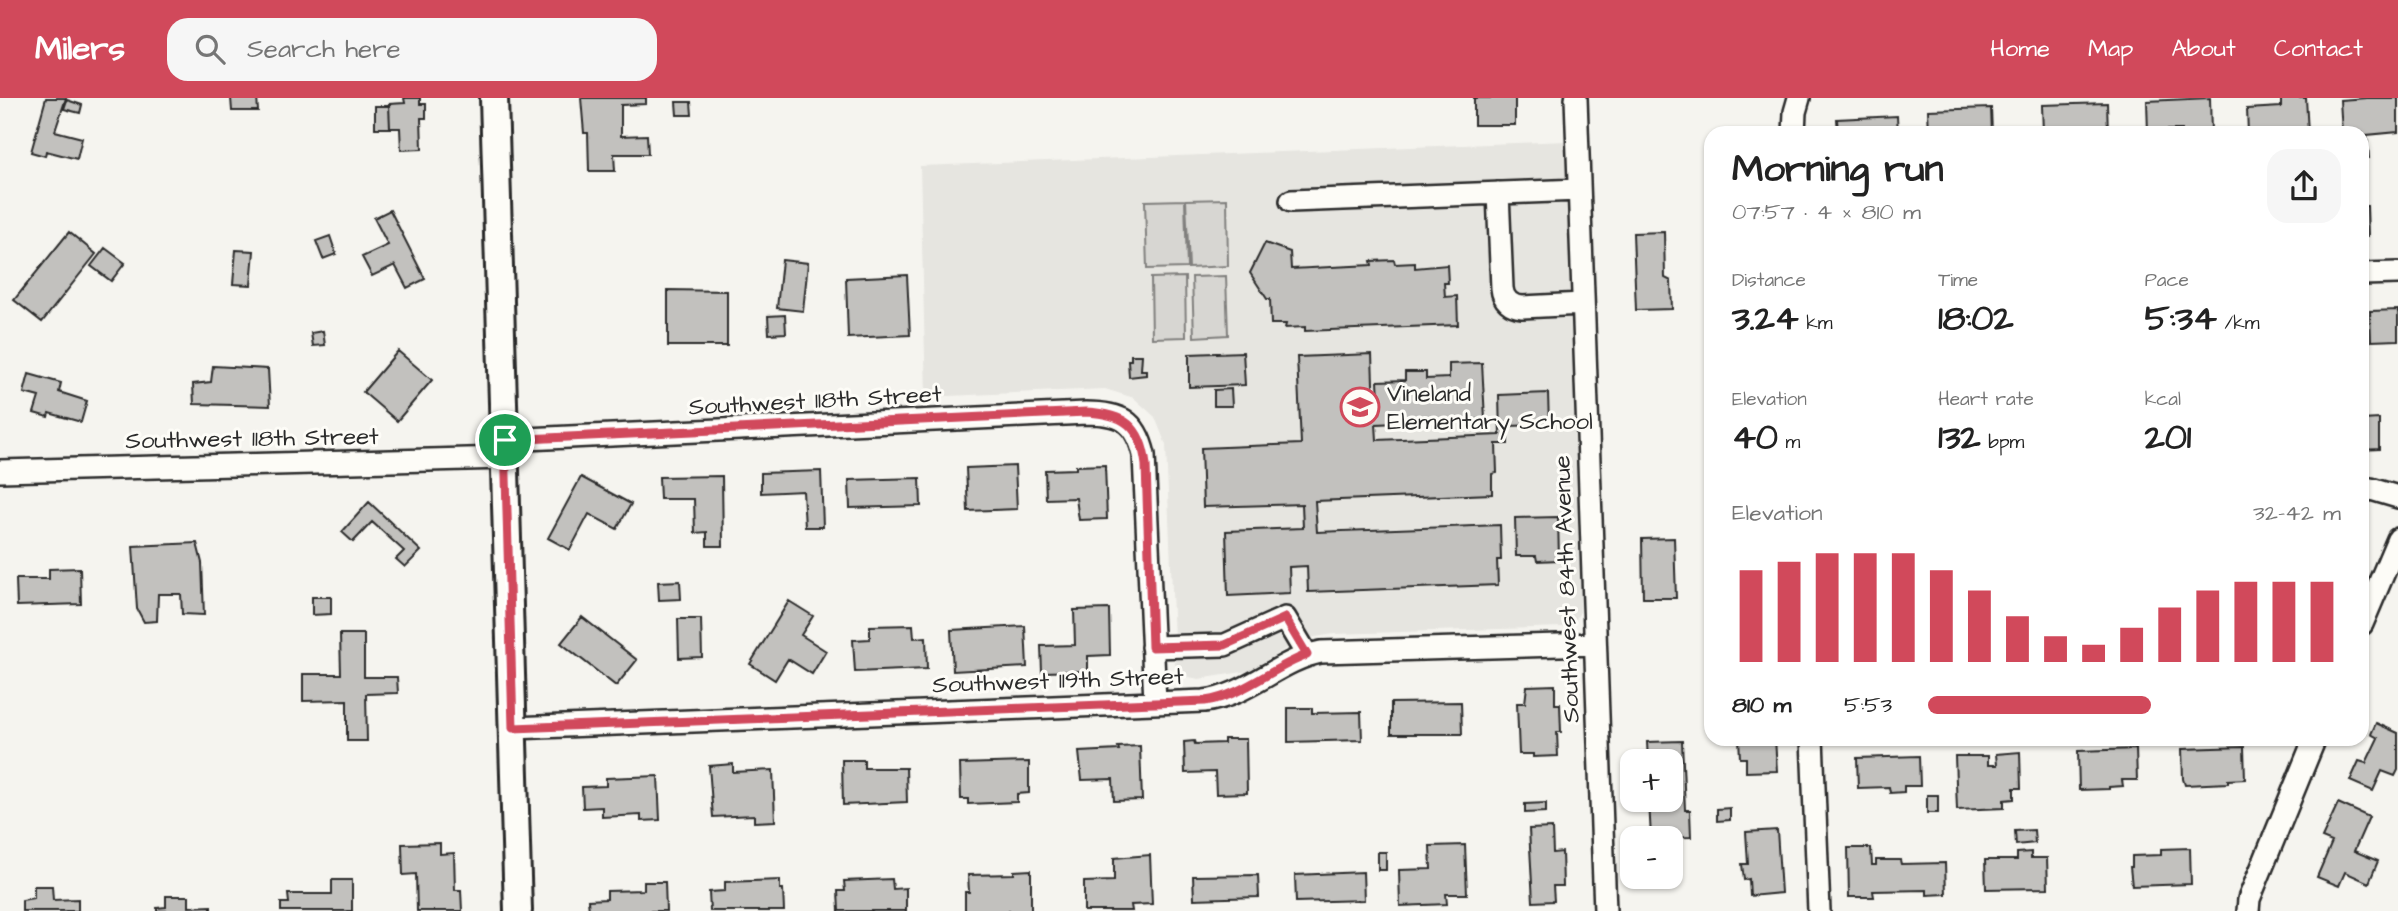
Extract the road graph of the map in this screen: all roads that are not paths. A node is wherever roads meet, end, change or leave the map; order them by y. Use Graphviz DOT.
graph roads {
  1 [pos="494,98"];
  2 [pos="1576,98"];
  3 [pos="1799,98"];
  4 [pos="1794,126"];
  5 [pos="1579,190"];
  6 [pos="1498,193"];
  7 [pos="1291,201"];
  8 [pos="2398,273"];
  9 [pos="2369,274"];
  10 [pos="1583,304"];
  11 [pos="505,449"];
  12 [pos="0,471"];
  13 [pos="2369,489"];
  14 [pos="2398,497"];
  15 [pos="2398,539"];
  16 [pos="2369,607"];
  17 [pos="1594,644"];
  18 [pos="1152,647"];
  19 [pos="1307,655"];
  20 [pos="1155,702"];
  21 [pos="513,728"];
  22 [pos="1812,746"];
  23 [pos="2312,746"];
  24 [pos="518,911"];
  25 [pos="1605,911"];
  26 [pos="1819,911"];
  27 [pos="2248,911"];
  1 -- 11 [label="main road"];
  2 -- 5 [label="street, Southwest 84th Avenue"];
  3 -- 4 [label="street"];
  5 -- 6 [label="street"];
  5 -- 10 [label="street, Southwest 84th Avenue"];
  6 -- 7 [label="street"];
  6 -- 10 [label="street"];
  8 -- 9 [label="street"];
  10 -- 17 [label="street, Southwest 84th Avenue"];
  11 -- 12 [label="street, Southwest 118th Street"];
  11 -- 18 [label="street, Southwest 118th Street"];
  11 -- 21 [label="main road"];
  13 -- 14 [label="street"];
  15 -- 16 [label="street"];
  17 -- 19 [label="street, Southwest 119th Street"];
  17 -- 25 [label="street, Southwest 84th Avenue"];
  18 -- 19 [label="street"];
  18 -- 20 [label="street"];
  19 -- 20 [label="street, Southwest 119th Street"];
  20 -- 21 [label="street, Southwest 119th Street"];
  21 -- 24 [label="main road"];
  22 -- 26 [label="street"];
  23 -- 27 [label="street"];
}
